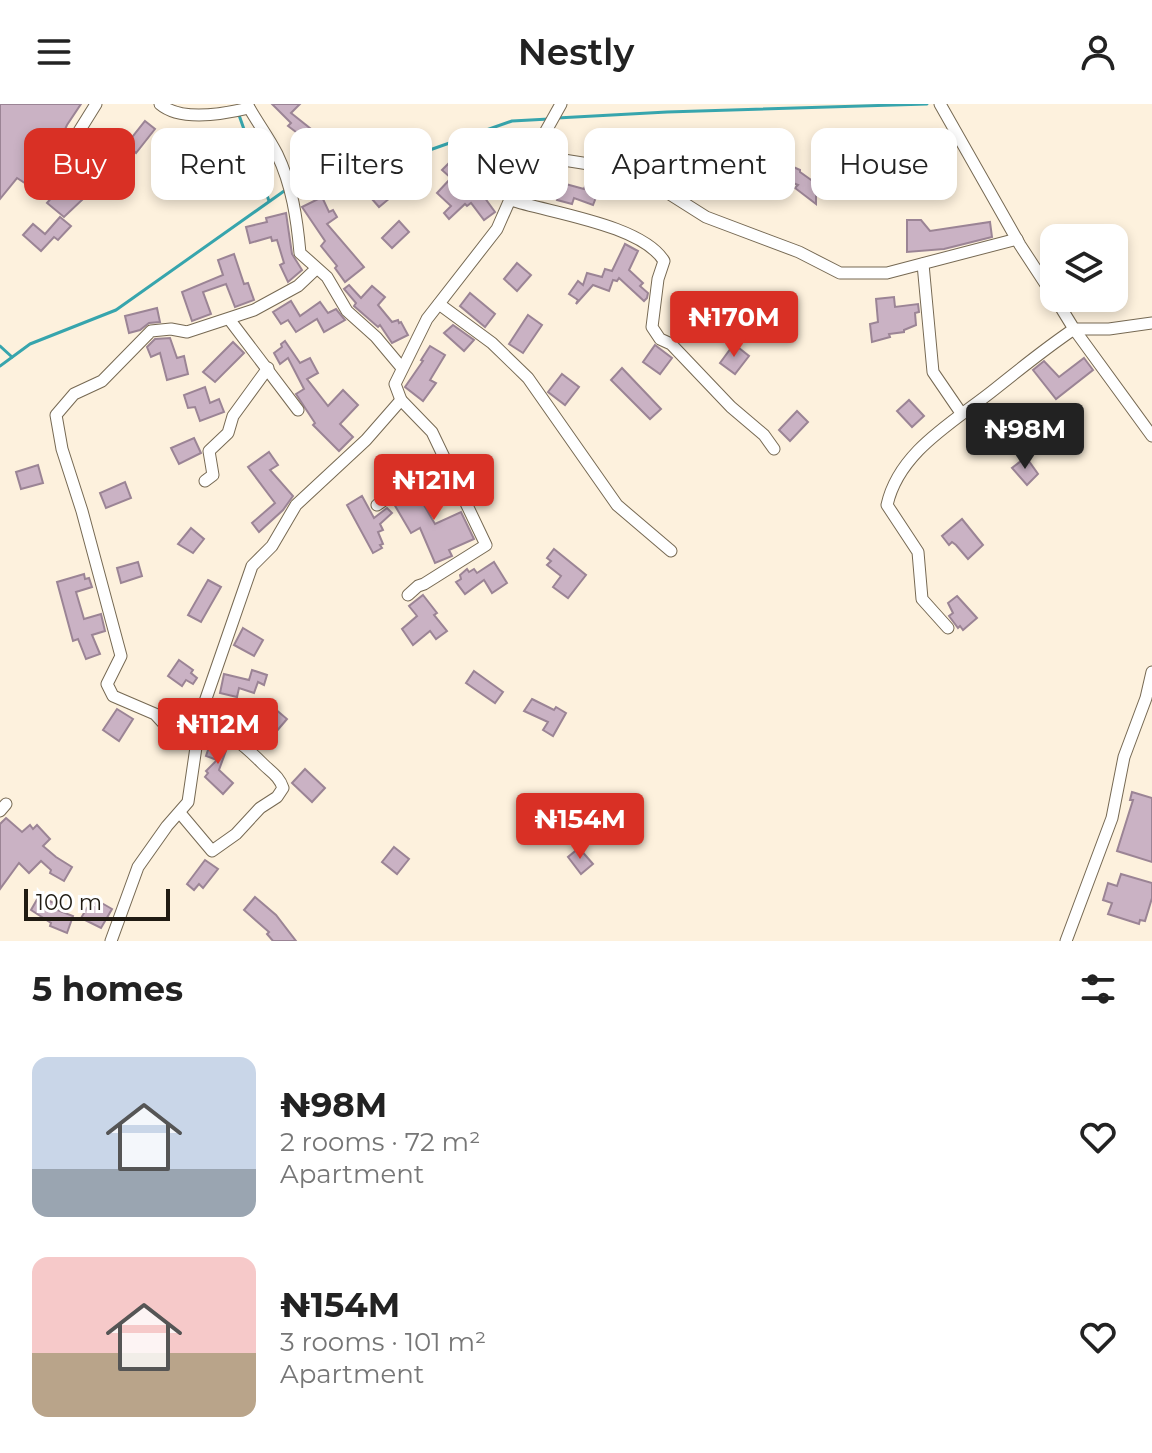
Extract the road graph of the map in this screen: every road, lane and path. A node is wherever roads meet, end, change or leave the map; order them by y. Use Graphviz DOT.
graph roads {
  1 [pos="96,104"];
  2 [pos="160,104"];
  3 [pos="561,104"];
  4 [pos="940,104"];
  5 [pos="248,106"];
  6 [pos="81,128"];
  7 [pos="548,128"];
  8 [pos="568,161"];
  9 [pos="511,200"];
  10 [pos="1017,239"];
  11 [pos="923,264"];
  12 [pos="316,269"];
  13 [pos="1040,275"];
  14 [pos="439,304"];
  15 [pos="1063,312"];
  16 [pos="229,319"];
  17 [pos="1152,323"];
  18 [pos="1074,329"];
  19 [pos="268,368"];
  20 [pos="402,368"];
  21 [pos="401,400"];
  22 [pos="298,410"];
  23 [pos="961,413"];
  24 [pos="1152,436"];
  25 [pos="774,449"];
  26 [pos="443,459"];
  27 [pos="205,481"];
  28 [pos="377,505"];
  29 [pos="671,551"];
  30 [pos="408,595"];
  31 [pos="948,628"];
  32 [pos="1152,672"];
  33 [pos="198,733"];
  34 [pos="180,813"];
  35 [pos="111,941"];
  36 [pos="1066,941"];
  1 -- 6 [label="street"];
  2 -- 5 [label="street"];
  3 -- 7 [label="street"];
  4 -- 10 [label="street"];
  5 -- 12 [label="street"];
  8 -- 11 [label="street"];
  9 -- 14 [label="street"];
  9 -- 25 [label="street"];
  10 -- 11 [label="street"];
  10 -- 13 [label="street"];
  11 -- 23 [label="street"];
  12 -- 16 [label="street"];
  12 -- 20 [label="street"];
  14 -- 20 [label="street"];
  14 -- 29 [label="street"];
  15 -- 18 [label="street"];
  16 -- 19 [label="street"];
  16 -- 33 [label="street"];
  17 -- 18 [label="street"];
  18 -- 23 [label="street"];
  18 -- 24 [label="street"];
  19 -- 22 [label="street"];
  19 -- 27 [label="street"];
  20 -- 21 [label="street"];
  21 -- 26 [label="street"];
  21 -- 33 [label="street"];
  23 -- 31 [label="street"];
  26 -- 28 [label="street"];
  26 -- 30 [label="street"];
  32 -- 36 [label="street"];
  33 -- 34 [label="street"];
  33 -- 34 [label="street"];
  34 -- 35 [label="street"];
}
